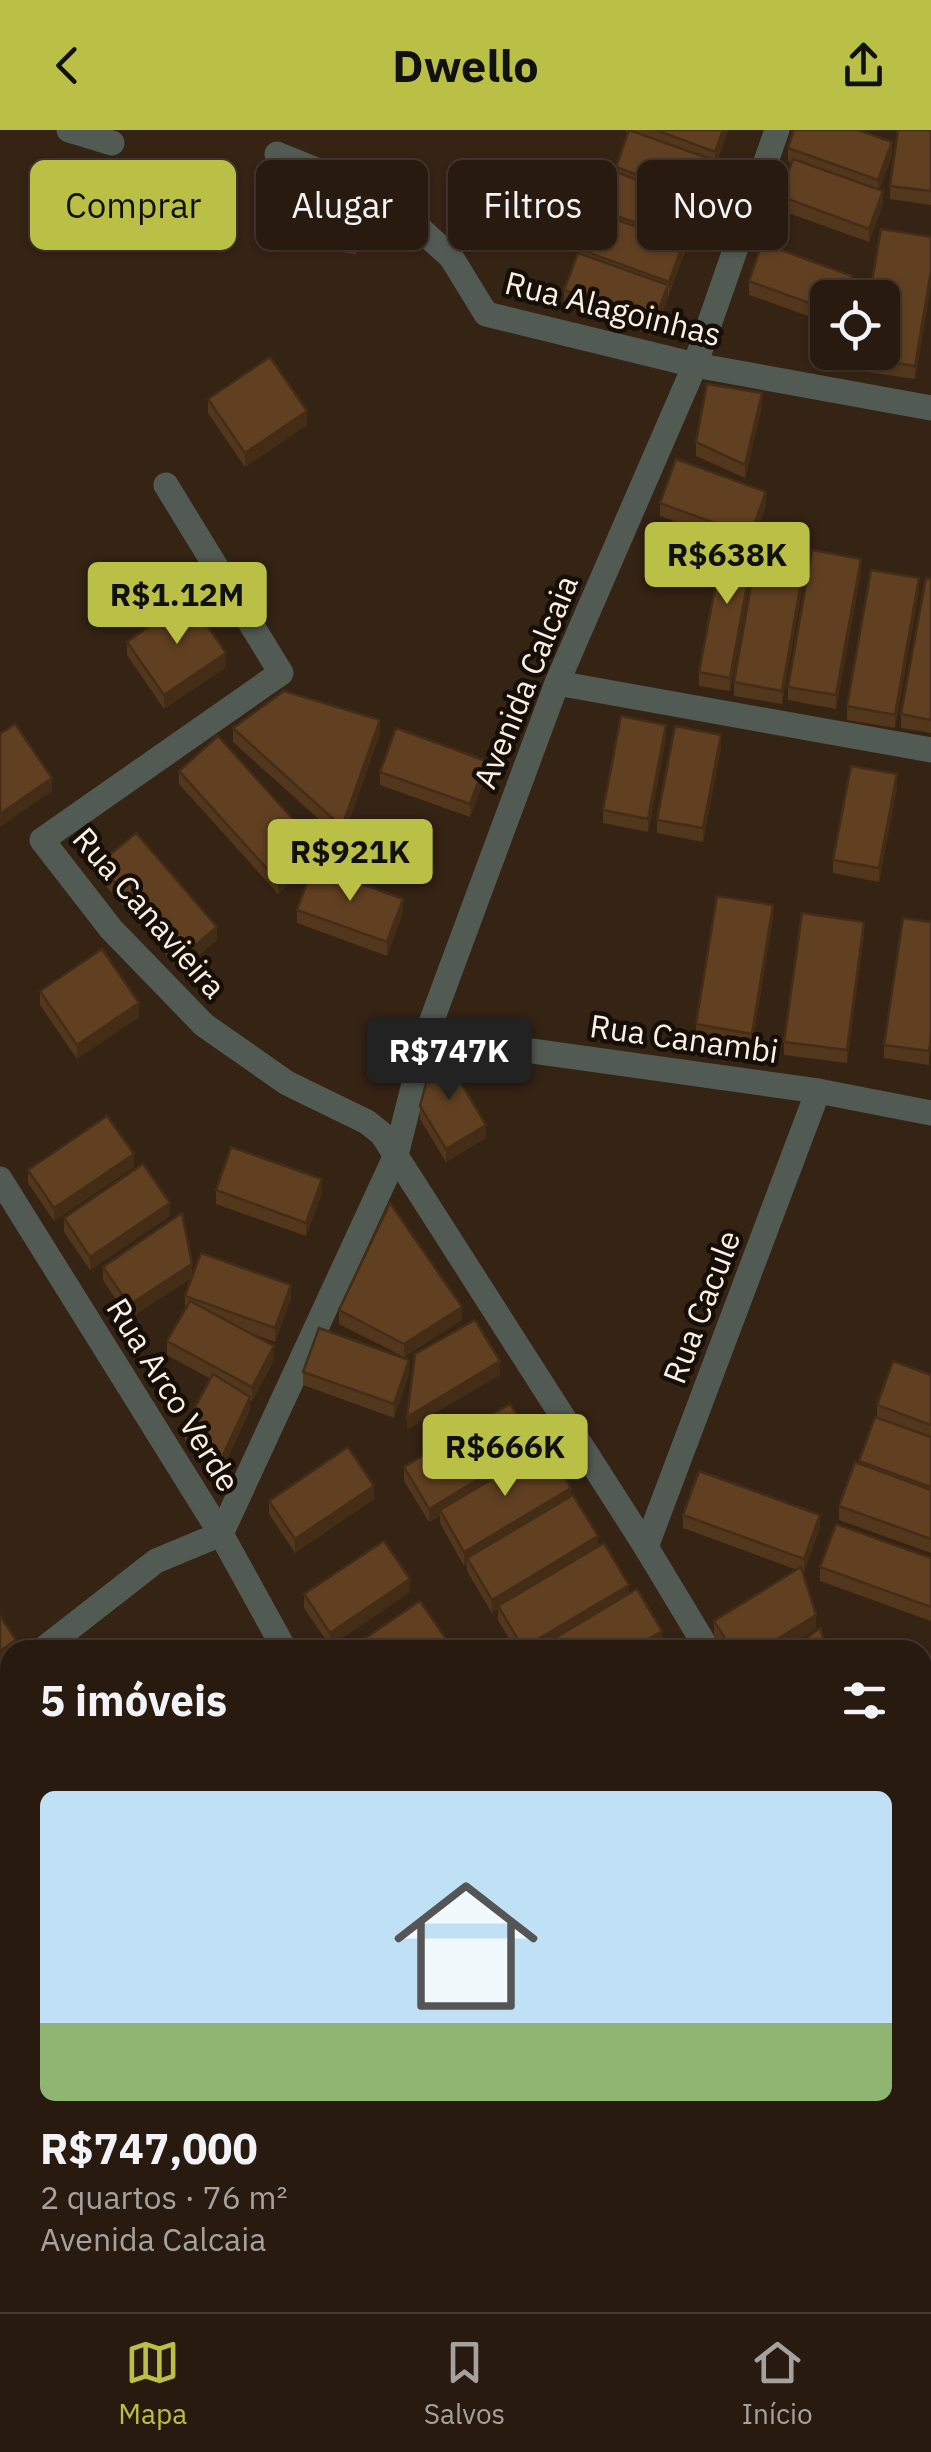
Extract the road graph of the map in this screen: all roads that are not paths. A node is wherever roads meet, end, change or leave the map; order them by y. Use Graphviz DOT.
graph roads {
  1 [pos="69,130"];
  2 [pos="777,130"];
  3 [pos="112,143"];
  4 [pos="277,154"];
  5 [pos="696,365"];
  6 [pos="931,408"];
  7 [pos="166,485"];
  8 [pos="556,683"];
  9 [pos="931,750"];
  10 [pos="426,1036"];
  11 [pos="818,1091"];
  12 [pos="931,1113"];
  13 [pos="396,1155"];
  14 [pos="0,1178"];
  15 [pos="221,1534"];
  16 [pos="646,1546"];
  17 [pos="55,1640"];
  18 [pos="279,1640"];
  19 [pos="702,1640"];
  1 -- 3 [label="street"];
  2 -- 5 [label="street, Avenida Calcaia"];
  4 -- 5 [label="street, Rua Alagoinhas"];
  5 -- 6 [label="street, Rua Alagoinhas"];
  5 -- 8 [label="street, Avenida Calcaia"];
  7 -- 13 [label="street, Rua Canavieira"];
  8 -- 9 [label="street"];
  8 -- 10 [label="street, Avenida Calcaia"];
  10 -- 11 [label="street, Rua Canambi"];
  10 -- 13 [label="street, Avenida Calcaia"];
  11 -- 12 [label="street, Rua Canambi"];
  11 -- 16 [label="street, Rua Cacule"];
  13 -- 15 [label="street, Avenida Calcaia"];
  13 -- 16 [label="street, Rua Canavieira"];
  14 -- 15 [label="street, Rua Arco Verde"];
  15 -- 17 [label="street"];
  15 -- 18 [label="street, Rua Arco Verde"];
  16 -- 19 [label="street, Rua Canavieira"];
}
